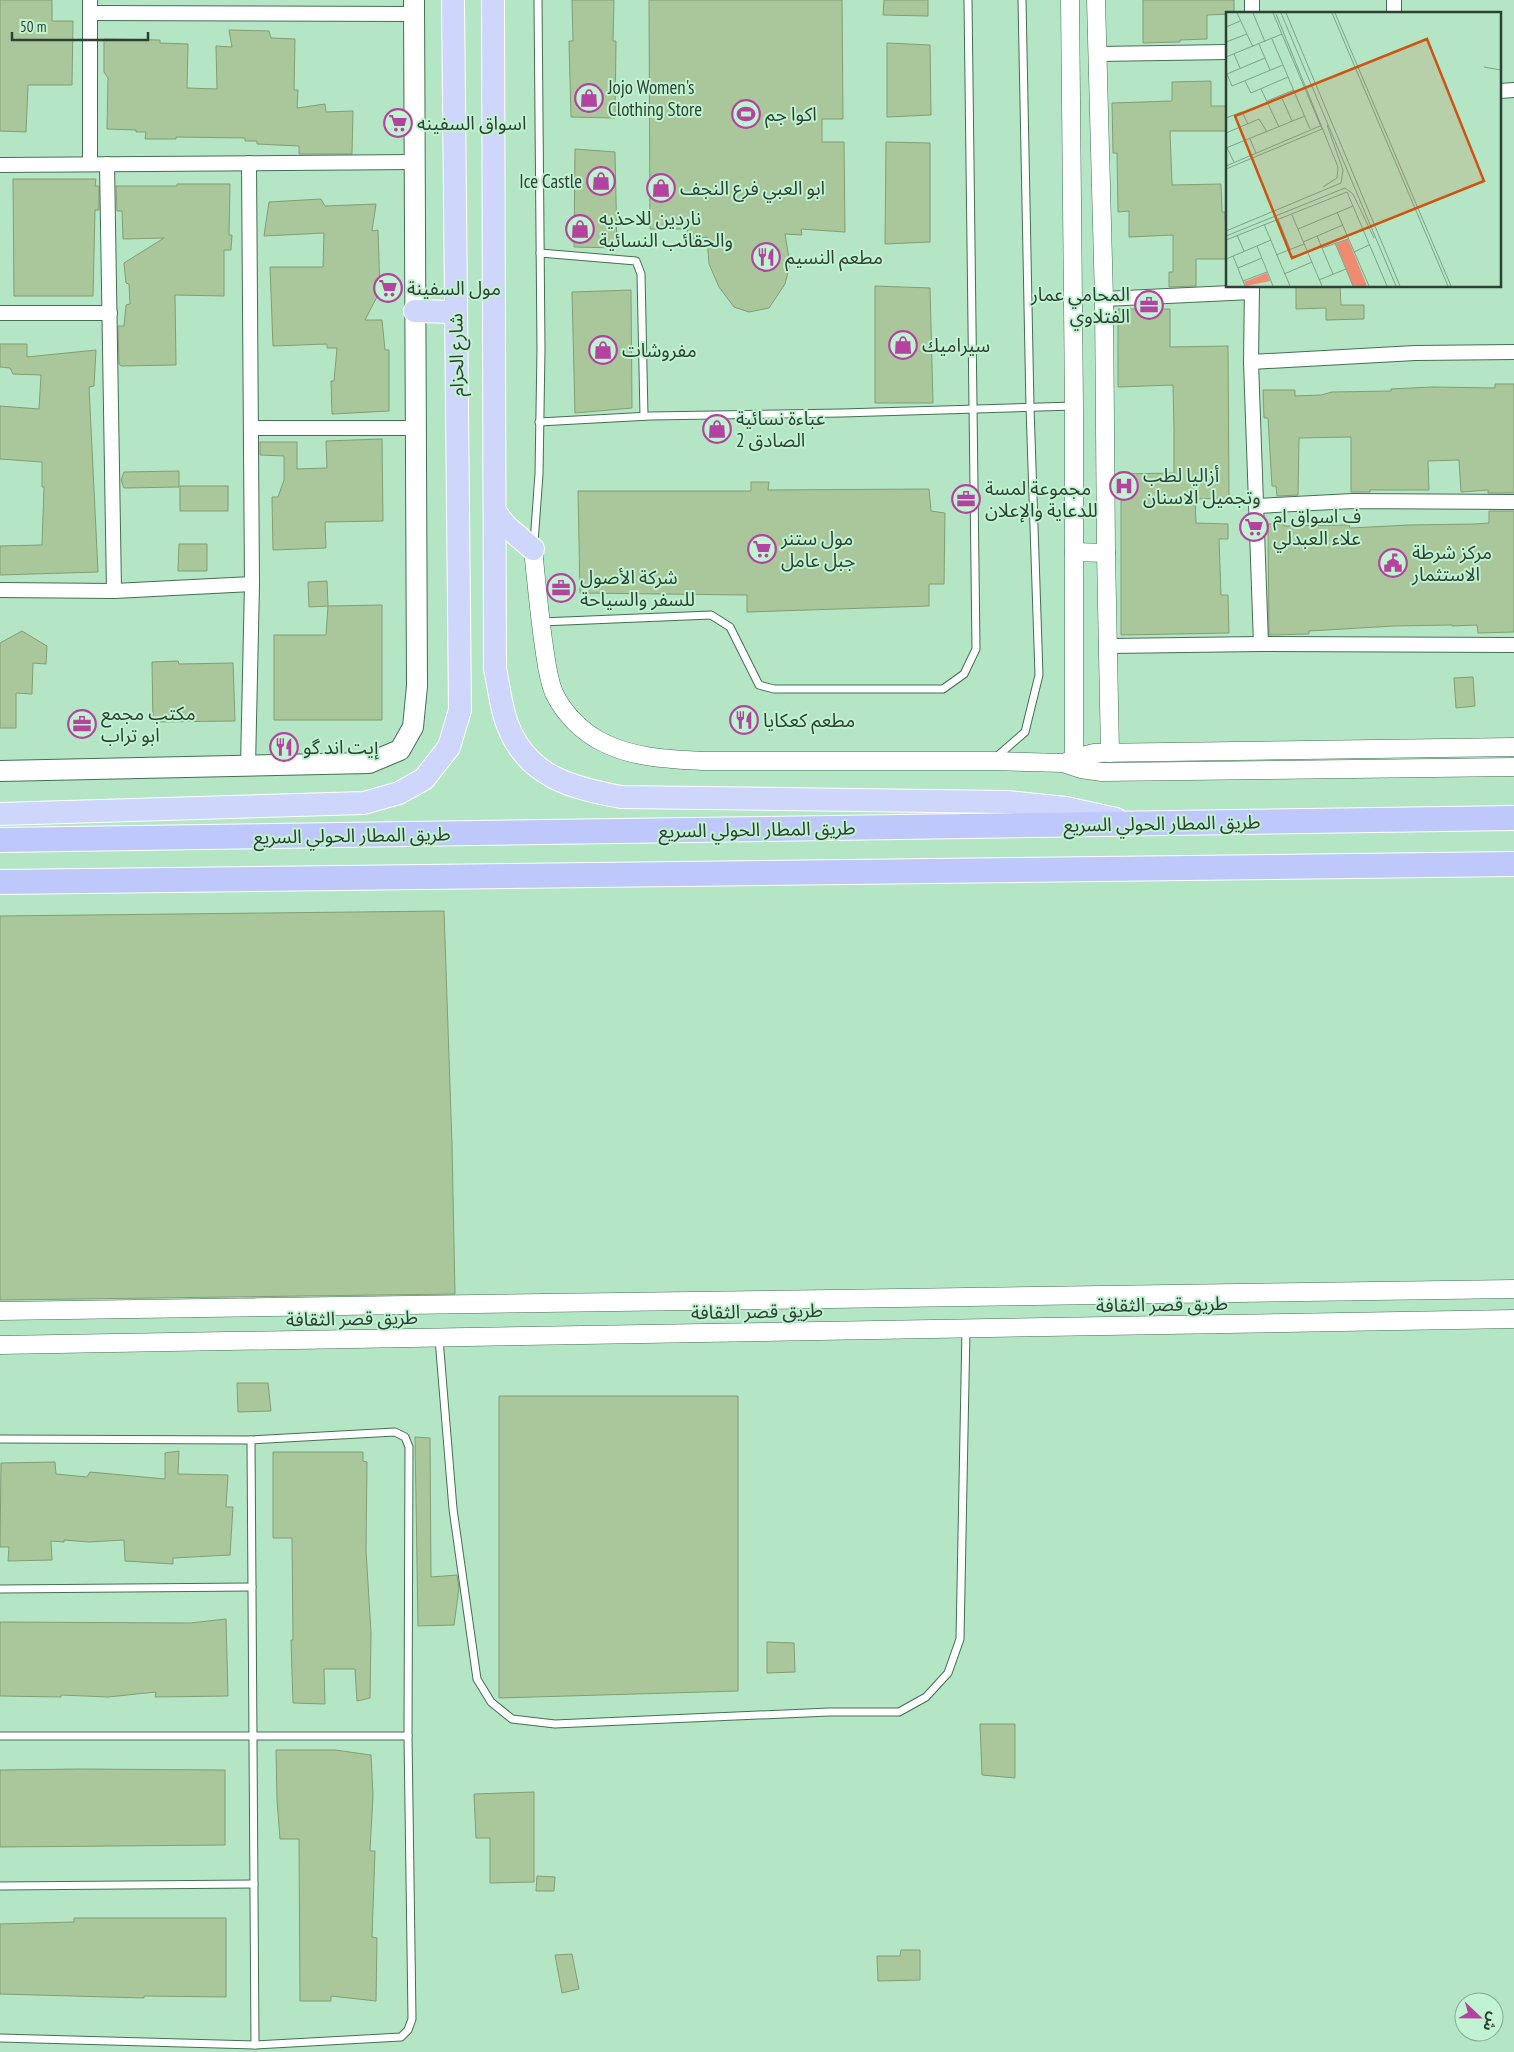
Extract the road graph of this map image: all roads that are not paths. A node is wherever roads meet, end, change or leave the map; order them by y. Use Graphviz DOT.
graph roads {
  1 [pos="453,0"];
  2 [pos="493,0"];
  3 [pos="538,0"];
  4 [pos="968,0"];
  5 [pos="1022,0"];
  6 [pos="1070,0"];
  7 [pos="1096,0"];
  8 [pos="90,6"];
  9 [pos="414,7"];
  10 [pos="1226,52"];
  11 [pos="1097,54"];
  12 [pos="414,162"];
  13 [pos="249,163"];
  14 [pos="90,164"];
  15 [pos="108,164"];
  16 [pos="0,165"];
  17 [pos="540,253"];
  18 [pos="1252,289"];
  19 [pos="1104,299"];
  20 [pos="415,311"];
  21 [pos="456,312"];
  22 [pos="0,313"];
  23 [pos="110,313"];
  24 [pos="1514,352"];
  25 [pos="1251,362"];
  26 [pos="1074,406"];
  27 [pos="1030,407"];
  28 [pos="974,409"];
  29 [pos="644,416"];
  30 [pos="539,422"];
  31 [pos="252,428"];
  32 [pos="416,428"];
  33 [pos="1514,502"];
  34 [pos="1257,506"];
  35 [pos="496,513"];
  36 [pos="533,549"];
  37 [pos="1074,552"];
  38 [pos="1106,553"];
  39 [pos="252,584"];
  40 [pos="0,590"];
  41 [pos="114,591"];
  42 [pos="541,622"];
  43 [pos="1261,644"];
  44 [pos="1514,645"];
  45 [pos="1109,646"];
  46 [pos="1514,746"];
  47 [pos="1110,753"];
  48 [pos="1069,760"];
  49 [pos="992,761"];
  50 [pos="248,766"];
  51 [pos="1514,767"];
  52 [pos="0,771"];
  53 [pos="0,814"];
  54 [pos="1514,818"];
  55 [pos="1137,824"];
  56 [pos="0,840"];
  57 [pos="1514,864"];
  58 [pos="0,882"];
  59 [pos="1514,1289"];
  60 [pos="0,1311"];
  61 [pos="1514,1319"];
  62 [pos="966,1328"];
  63 [pos="439,1338"];
  64 [pos="0,1345"];
  65 [pos="0,1439"];
  66 [pos="251,1440"];
  67 [pos="252,1587"];
  68 [pos="0,1589"];
  69 [pos="0,1736"];
  70 [pos="408,1736"];
  71 [pos="253,1738"];
  72 [pos="254,1884"];
  73 [pos="0,1886"];
  74 [pos="0,2038"];
  75 [pos="256,2045"];
  1 -- 21 [label="main road, شارع الحزام"];
  2 -- 35 [label="main road, شارع الحزام"];
  3 -- 17 [label="lane"];
  4 -- 28 [label="lane"];
  5 -- 27 [label="lane"];
  6 -- 26 [label="street"];
  7 -- 11 [label="street"];
  8 -- 9 [label="street"];
  8 -- 14 [label="street"];
  9 -- 12 [label="main road"];
  10 -- 11 [label="street"];
  11 -- 19 [label="street"];
  12 -- 13 [label="street"];
  12 -- 20 [label="main road"];
  13 -- 15 [label="street"];
  13 -- 31 [label="street"];
  14 -- 15 [label="street"];
  14 -- 16 [label="street"];
  15 -- 23 [label="street"];
  17 -- 29 [label="lane"];
  17 -- 30 [label="lane"];
  18 -- 19 [label="street"];
  18 -- 25 [label="street"];
  19 -- 38 [label="street"];
  20 -- 21 [label="main road"];
  20 -- 32 [label="main road"];
  21 -- 53 [label="main road, شارع الحزام"];
  22 -- 23 [label="street"];
  23 -- 41 [label="street"];
  24 -- 25 [label="street"];
  25 -- 34 [label="street"];
  26 -- 27 [label="lane"];
  26 -- 37 [label="street"];
  27 -- 28 [label="lane"];
  27 -- 49 [label="lane"];
  28 -- 29 [label="lane"];
  28 -- 42 [label="lane"];
  29 -- 30 [label="lane"];
  30 -- 36 [label="lane"];
  31 -- 32 [label="street"];
  31 -- 39 [label="street"];
  32 -- 50 [label="main road"];
  33 -- 34 [label="street"];
  34 -- 43 [label="street"];
  35 -- 36 [label="main road"];
  35 -- 55 [label="main road, شارع الحزام"];
  36 -- 42 [label="street"];
  37 -- 38 [label="street"];
  37 -- 48 [label="street"];
  38 -- 45 [label="street"];
  39 -- 41 [label="street"];
  39 -- 50 [label="street"];
  40 -- 41 [label="street"];
  42 -- 49 [label="street"];
  43 -- 44 [label="street"];
  43 -- 45 [label="street"];
  45 -- 47 [label="street"];
  46 -- 47 [label="street"];
  47 -- 48 [label="street"];
  48 -- 49 [label="street"];
  48 -- 51 [label="street"];
  50 -- 52 [label="main road"];
  54 -- 55 [label="highway, طريق المطار الحولي السريع"];
  55 -- 56 [label="highway, طريق المطار الحولي السريع"];
  57 -- 58 [label="highway"];
  59 -- 60 [label="street, طريق قصر الثقافة"];
  61 -- 62 [label="street, طريق قصر الثقافة"];
  62 -- 63 [label="street, طريق قصر الثقافة"];
  62 -- 63 [label="lane"];
  63 -- 64 [label="street, طريق قصر الثقافة"];
  65 -- 66 [label="lane"];
  66 -- 67 [label="lane"];
  66 -- 70 [label="lane"];
  67 -- 68 [label="lane"];
  67 -- 71 [label="lane"];
  69 -- 71 [label="lane"];
  70 -- 71 [label="lane"];
  70 -- 75 [label="lane"];
  71 -- 72 [label="lane"];
  72 -- 73 [label="lane"];
  72 -- 75 [label="lane"];
  74 -- 75 [label="lane"];
}
